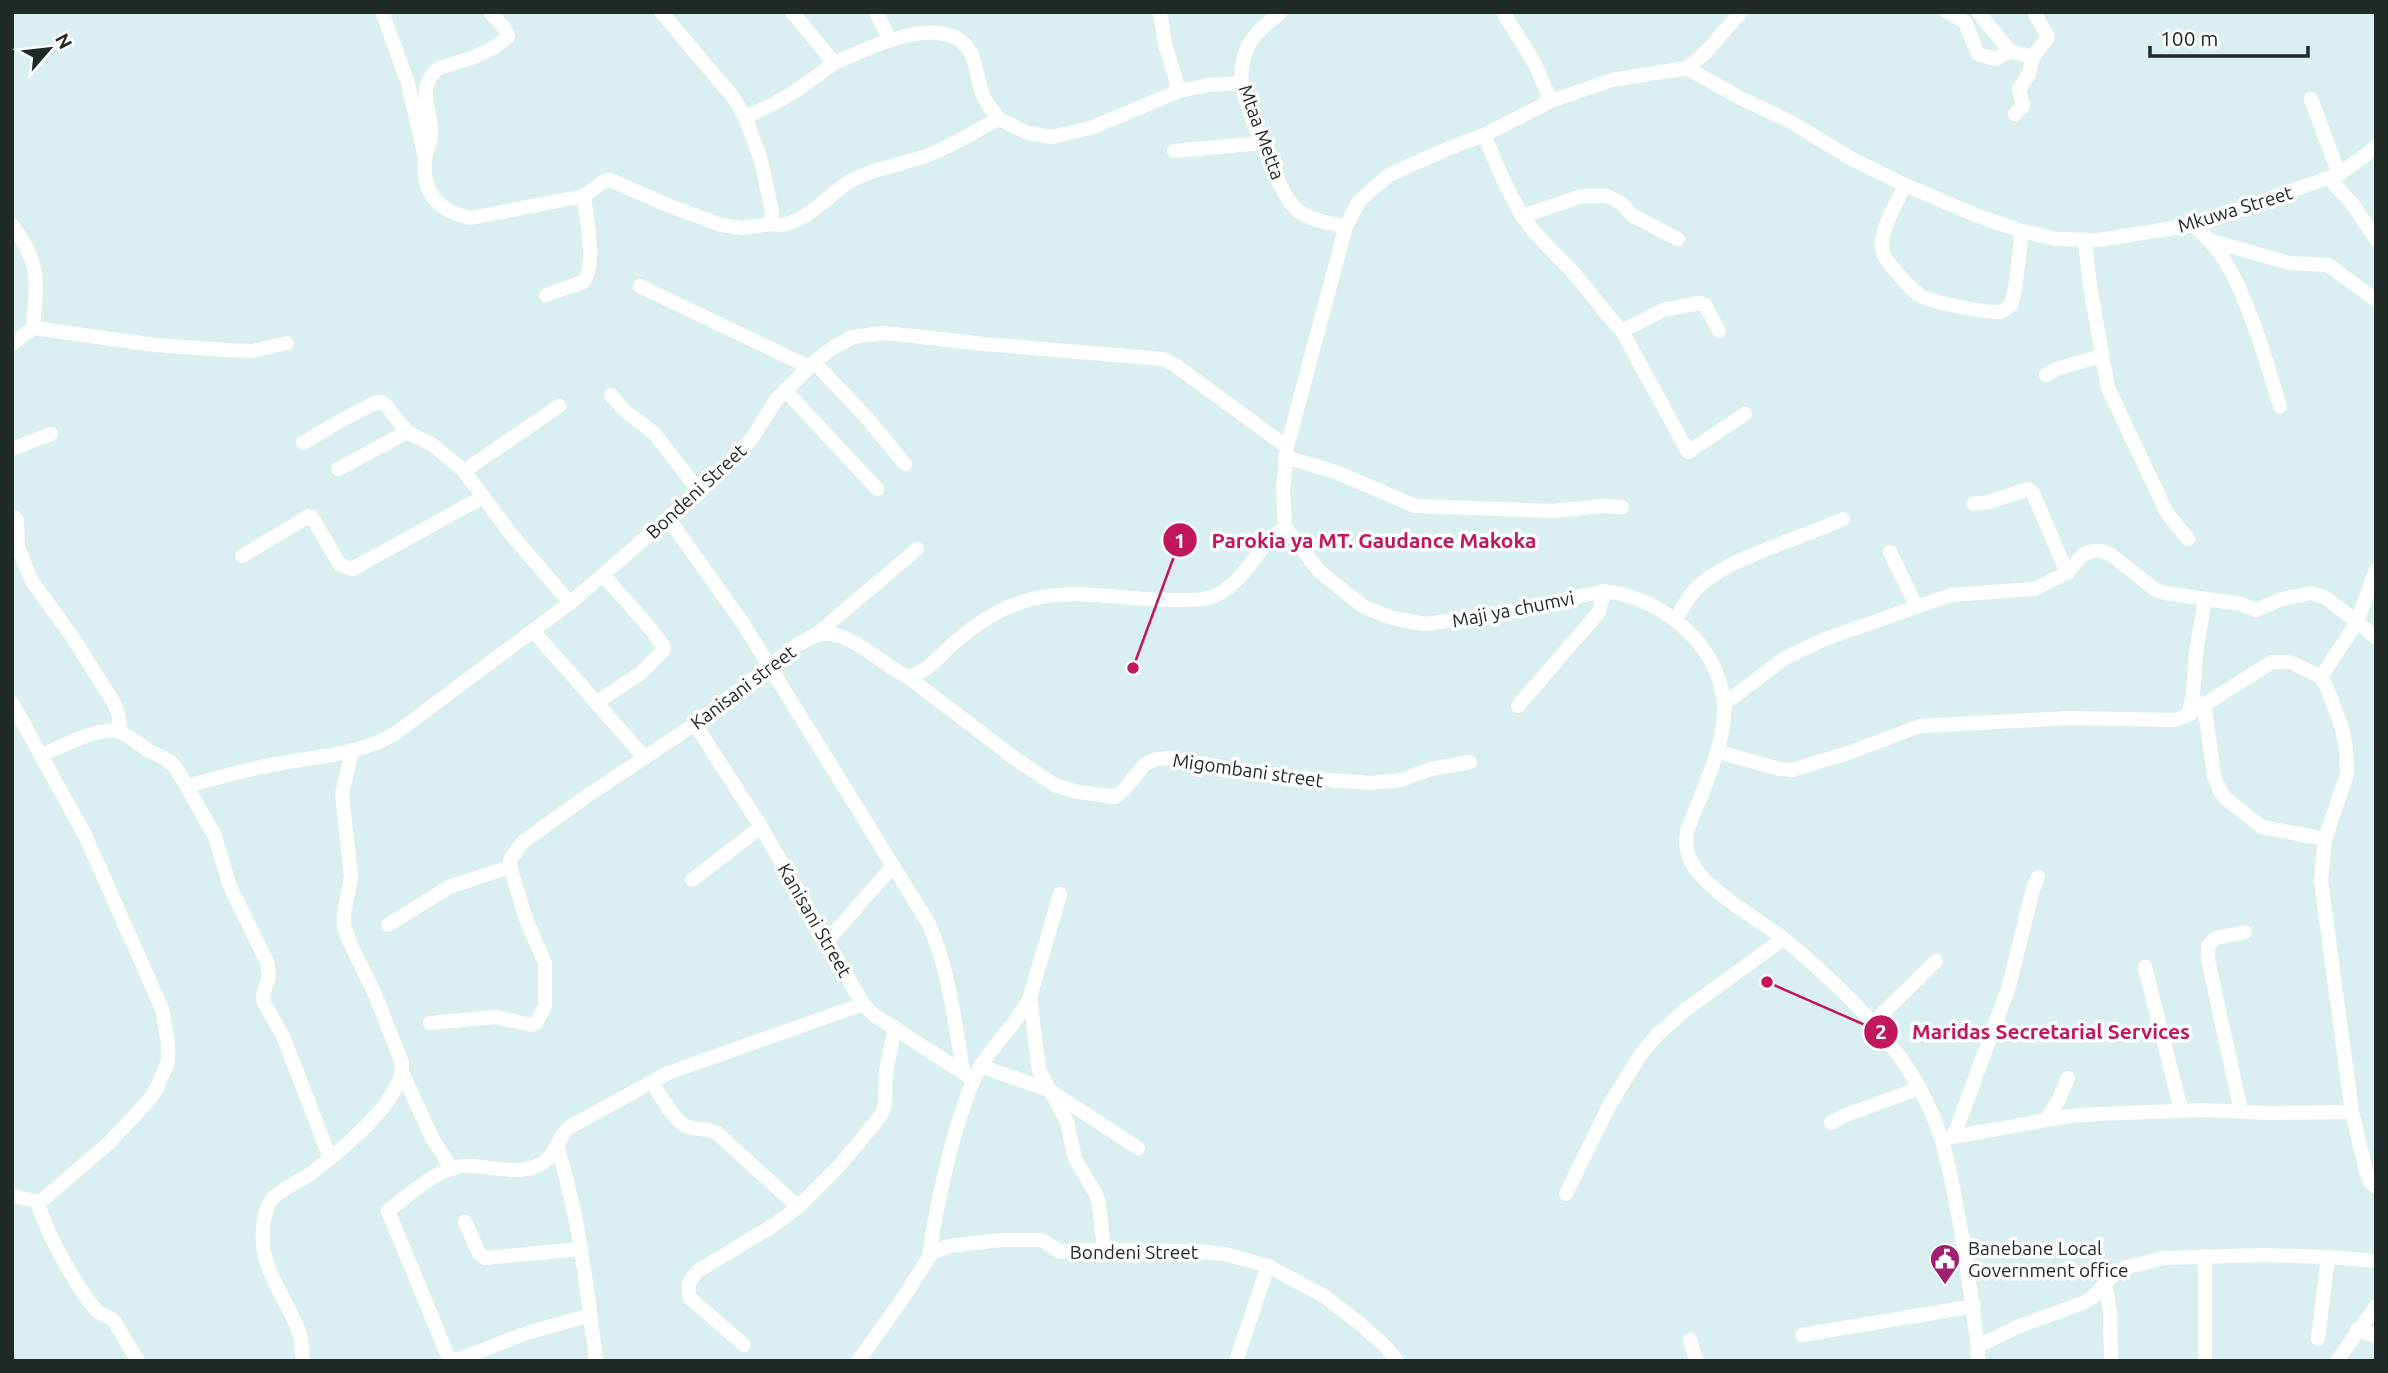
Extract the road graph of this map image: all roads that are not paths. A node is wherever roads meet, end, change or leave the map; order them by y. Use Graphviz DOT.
graph roads {
  1 [pos="382,12"];
  2 [pos="490,12"];
  3 [pos="661,12"];
  4 [pos="792,12"];
  5 [pos="876,12"];
  6 [pos="1160,12"];
  7 [pos="1281,12"];
  8 [pos="1503,12"];
  9 [pos="1741,12"];
  10 [pos="1947,12"];
  11 [pos="1978,12"];
  12 [pos="2034,12"];
  13 [pos="890,40"];
  14 [pos="2010,51"];
  15 [pos="2033,57"];
  16 [pos="834,63"];
  17 [pos="1687,68"];
  18 [pos="1242,83"];
  19 [pos="1179,91"];
  20 [pos="2311,99"];
  21 [pos="1551,101"];
  22 [pos="2015,114"];
  23 [pos="745,117"];
  24 [pos="999,119"];
  25 [pos="1484,135"];
  26 [pos="1262,143"];
  27 [pos="2376,146"];
  28 [pos="1174,151"];
  29 [pos="425,158"];
  30 [pos="2334,176"];
  31 [pos="1905,185"];
  32 [pos="583,196"];
  33 [pos="1522,216"];
  34 [pos="12,225"];
  35 [pos="771,225"];
  36 [pos="2194,225"];
  37 [pos="1346,226"];
  38 [pos="2022,231"];
  39 [pos="1678,239"];
  40 [pos="2376,239"];
  41 [pos="2209,240"];
  42 [pos="2085,241"];
  43 [pos="639,286"];
  44 [pos="546,295"];
  45 [pos="2376,300"];
  46 [pos="33,328"];
  47 [pos="1622,331"];
  48 [pos="1719,331"];
  49 [pos="287,343"];
  50 [pos="12,344"];
  51 [pos="2101,356"];
  52 [pos="811,365"];
  53 [pos="2046,375"];
  54 [pos="785,390"];
  55 [pos="611,395"];
  56 [pos="559,406"];
  57 [pos="2280,406"];
  58 [pos="1745,414"];
  59 [pos="407,432"];
  60 [pos="51,434"];
  61 [pos="303,443"];
  62 [pos="12,449"];
  63 [pos="1286,452"];
  64 [pos="905,464"];
  65 [pos="338,469"];
  66 [pos="464,471"];
  67 [pos="877,489"];
  68 [pos="699,491"];
  69 [pos="483,497"];
  70 [pos="1973,504"];
  71 [pos="1622,507"];
  72 [pos="12,516"];
  73 [pos="668,518"];
  74 [pos="1843,519"];
  75 [pos="1284,527"];
  76 [pos="2188,538"];
  77 [pos="15,548"];
  78 [pos="916,548"];
  79 [pos="1890,552"];
  80 [pos="242,556"];
  81 [pos="2376,570"];
  82 [pos="2067,573"];
  83 [pos="603,575"];
  84 [pos="1604,591"];
  85 [pos="2205,599"];
  86 [pos="570,603"];
  87 [pos="1916,606"];
  88 [pos="1676,619"];
  89 [pos="2357,622"];
  90 [pos="533,631"];
  91 [pos="816,635"];
  92 [pos="2376,638"];
  93 [pos="770,667"];
  94 [pos="908,677"];
  95 [pos="2321,677"];
  96 [pos="597,702"];
  97 [pos="12,703"];
  98 [pos="2204,703"];
  99 [pos="1724,704"];
  100 [pos="1518,706"];
  101 [pos="2188,715"];
  102 [pos="695,724"];
  103 [pos="121,732"];
  104 [pos="352,750"];
  105 [pos="1718,751"];
  106 [pos="42,755"];
  107 [pos="645,758"];
  108 [pos="1471,762"];
  109 [pos="187,786"];
  110 [pos="761,827"];
  111 [pos="2325,839"];
  112 [pos="893,866"];
  113 [pos="510,867"];
  114 [pos="2038,877"];
  115 [pos="692,880"];
  116 [pos="1060,894"];
  117 [pos="388,925"];
  118 [pos="2245,932"];
  119 [pos="1783,939"];
  120 [pos="828,940"];
  121 [pos="1936,961"];
  122 [pos="2145,967"];
  123 [pos="1030,997"];
  124 [pos="863,1004"];
  125 [pos="430,1023"];
  126 [pos="1872,1024"];
  127 [pos="895,1027"];
  128 [pos="972,1073"];
  129 [pos="403,1074"];
  130 [pos="2068,1079"];
  131 [pos="652,1083"];
  132 [pos="1920,1088"];
  133 [pos="1049,1090"];
  134 [pos="2181,1110"];
  135 [pos="2241,1111"];
  136 [pos="2352,1112"];
  137 [pos="2046,1120"];
  138 [pos="1831,1123"];
  139 [pos="1948,1138"];
  140 [pos="557,1146"];
  141 [pos="1138,1147"];
  142 [pos="330,1158"];
  143 [pos="452,1169"];
  144 [pos="2376,1187"];
  145 [pos="1566,1194"];
  146 [pos="12,1196"];
  147 [pos="38,1203"];
  148 [pos="798,1207"];
  149 [pos="465,1223"];
  150 [pos="581,1249"];
  151 [pos="1104,1251"];
  152 [pos="929,1255"];
  153 [pos="2205,1256"];
  154 [pos="2328,1256"];
  155 [pos="2376,1261"];
  156 [pos="1268,1266"];
  157 [pos="2105,1283"];
  158 [pos="1974,1306"];
  159 [pos="2376,1306"];
  160 [pos="590,1315"];
  161 [pos="2357,1330"];
  162 [pos="1802,1335"];
  163 [pos="2376,1336"];
  164 [pos="2318,1339"];
  165 [pos="1690,1340"];
  166 [pos="744,1345"];
  167 [pos="1979,1354"];
  168 [pos="138,1361"];
  169 [pos="303,1361"];
  170 [pos="452,1361"];
  171 [pos="596,1361"];
  172 [pos="858,1361"];
  173 [pos="1236,1361"];
  174 [pos="1397,1361"];
  175 [pos="1696,1361"];
  176 [pos="2111,1361"];
  177 [pos="2205,1361"];
  178 [pos="2337,1361"];
  1 -- 29 [label="street"];
  2 -- 29 [label="street"];
  3 -- 23 [label="street"];
  4 -- 16 [label="street"];
  5 -- 13 [label="street"];
  6 -- 19 [label="street"];
  7 -- 18 [label="street, Mtaa Metta"];
  8 -- 21 [label="street"];
  9 -- 17 [label="street"];
  10 -- 14 [label="street"];
  11 -- 14 [label="street"];
  12 -- 15 [label="street"];
  13 -- 16 [label="street"];
  13 -- 24 [label="street"];
  14 -- 15 [label="street"];
  15 -- 22 [label="street"];
  16 -- 23 [label="street"];
  17 -- 21 [label="street"];
  17 -- 31 [label="street, Mkuwa Street"];
  18 -- 19 [label="street"];
  18 -- 26 [label="street, Mtaa Metta"];
  19 -- 24 [label="street"];
  20 -- 30 [label="street"];
  21 -- 25 [label="street"];
  23 -- 35 [label="street"];
  24 -- 35 [label="street"];
  25 -- 33 [label="street"];
  25 -- 37 [label="street"];
  26 -- 28 [label="street"];
  26 -- 37 [label="street, Mtaa Metta"];
  27 -- 30 [label="street, Mkuwa Street"];
  29 -- 32 [label="street"];
  30 -- 36 [label="street, Mkuwa Street"];
  30 -- 40 [label="street"];
  31 -- 38 [label="street, Mkuwa Street"];
  31 -- 38 [label="street"];
  32 -- 35 [label="street"];
  32 -- 44 [label="street"];
  33 -- 39 [label="street"];
  33 -- 47 [label="street"];
  34 -- 46 [label="street"];
  36 -- 41 [label="street"];
  36 -- 42 [label="street, Mkuwa Street"];
  37 -- 63 [label="street"];
  38 -- 42 [label="street, Mkuwa Street"];
  41 -- 45 [label="street"];
  41 -- 57 [label="street"];
  42 -- 51 [label="street"];
  43 -- 52 [label="street"];
  46 -- 49 [label="street"];
  46 -- 50 [label="street"];
  47 -- 48 [label="street"];
  47 -- 58 [label="street"];
  51 -- 53 [label="street"];
  51 -- 76 [label="street"];
  52 -- 54 [label="street, Bondeni Street"];
  52 -- 63 [label="street, Bondeni Street"];
  52 -- 64 [label="street"];
  54 -- 67 [label="street"];
  54 -- 68 [label="street, Bondeni Street"];
  55 -- 68 [label="street"];
  56 -- 66 [label="street"];
  59 -- 61 [label="street"];
  59 -- 65 [label="street"];
  59 -- 66 [label="street"];
  60 -- 62 [label="street"];
  63 -- 71 [label="street, Bondeni Street"];
  63 -- 75 [label="street"];
  66 -- 69 [label="street"];
  68 -- 73 [label="street, Bondeni Street"];
  69 -- 80 [label="street"];
  69 -- 86 [label="street"];
  70 -- 82 [label="street"];
  72 -- 77 [label="street"];
  73 -- 83 [label="street, Bondeni Street"];
  73 -- 93 [label="street"];
  74 -- 88 [label="street"];
  75 -- 84 [label="street, Maji ya chumvi"];
  75 -- 94 [label="street"];
  77 -- 103 [label="street"];
  78 -- 91 [label="street"];
  79 -- 87 [label="street"];
  81 -- 89 [label="street"];
  82 -- 85 [label="street"];
  82 -- 87 [label="street"];
  83 -- 86 [label="street, Bondeni Street"];
  83 -- 96 [label="street"];
  84 -- 88 [label="street, Maji ya chumvi"];
  84 -- 100 [label="street"];
  85 -- 89 [label="street"];
  85 -- 101 [label="street"];
  86 -- 90 [label="street, Bondeni Street"];
  87 -- 99 [label="street"];
  88 -- 99 [label="street, Maji ya chumvi"];
  89 -- 92 [label="street"];
  89 -- 95 [label="street"];
  90 -- 96 [label="street"];
  90 -- 104 [label="street, Bondeni Street"];
  91 -- 93 [label="street, Kanisani street"];
  91 -- 94 [label="street, Kanisani street"];
  93 -- 102 [label="street, Kanisani street"];
  93 -- 112 [label="street"];
  94 -- 108 [label="street, Migombani street"];
  95 -- 98 [label="street"];
  95 -- 111 [label="street"];
  96 -- 107 [label="street"];
  97 -- 106 [label="street"];
  98 -- 101 [label="street"];
  98 -- 111 [label="street"];
  99 -- 105 [label="street, Maji ya chumvi"];
  101 -- 105 [label="street"];
  102 -- 107 [label="street, Kanisani street"];
  102 -- 110 [label="street, Kanisani Street"];
  103 -- 106 [label="street"];
  103 -- 109 [label="street"];
  104 -- 109 [label="street, Bondeni Street"];
  104 -- 129 [label="street"];
  105 -- 119 [label="street, Maji ya chumvi"];
  106 -- 147 [label="street"];
  107 -- 113 [label="street, Kanisani street"];
  109 -- 142 [label="street"];
  110 -- 115 [label="street"];
  110 -- 120 [label="street, Kanisani Street"];
  111 -- 136 [label="street"];
  112 -- 120 [label="street"];
  112 -- 128 [label="street"];
  113 -- 117 [label="street"];
  113 -- 125 [label="street"];
  114 -- 139 [label="street"];
  116 -- 123 [label="street"];
  118 -- 135 [label="street"];
  119 -- 126 [label="street, Maji ya chumvi"];
  119 -- 145 [label="street"];
  120 -- 124 [label="street, Kanisani Street"];
  121 -- 126 [label="street"];
  122 -- 134 [label="street"];
  123 -- 128 [label="street"];
  123 -- 133 [label="street"];
  124 -- 127 [label="street, Kanisani Street"];
  124 -- 131 [label="street"];
  126 -- 132 [label="street, Maji ya chumvi"];
  127 -- 128 [label="street, Kanisani Street"];
  127 -- 148 [label="street"];
  128 -- 133 [label="street, Kanisani Street"];
  128 -- 152 [label="street"];
  129 -- 142 [label="street"];
  129 -- 143 [label="street"];
  130 -- 137 [label="street"];
  131 -- 140 [label="street"];
  131 -- 148 [label="street"];
  132 -- 138 [label="street"];
  132 -- 139 [label="street, Maji ya chumvi"];
  133 -- 141 [label="street, Kanisani Street"];
  133 -- 151 [label="street"];
  134 -- 135 [label="street"];
  134 -- 137 [label="street"];
  135 -- 136 [label="street"];
  136 -- 144 [label="street"];
  137 -- 139 [label="street"];
  139 -- 158 [label="street, Maji ya chumvi"];
  140 -- 143 [label="street"];
  140 -- 150 [label="street"];
  142 -- 169 [label="street"];
  143 -- 170 [label="street"];
  146 -- 147 [label="street"];
  147 -- 168 [label="street"];
  148 -- 166 [label="street"];
  149 -- 150 [label="street"];
  150 -- 160 [label="street"];
  151 -- 152 [label="street, Bondeni Street"];
  151 -- 156 [label="street, Bondeni Street"];
  152 -- 172 [label="street"];
  153 -- 154 [label="street"];
  153 -- 157 [label="street"];
  153 -- 177 [label="street"];
  154 -- 155 [label="street"];
  154 -- 164 [label="street"];
  156 -- 173 [label="street"];
  156 -- 174 [label="street, Bondeni Street"];
  157 -- 167 [label="street"];
  157 -- 176 [label="street"];
  158 -- 162 [label="street"];
  158 -- 167 [label="street, Maji ya chumvi"];
  159 -- 161 [label="street"];
  160 -- 170 [label="street"];
  160 -- 171 [label="street"];
  161 -- 163 [label="street"];
  161 -- 178 [label="street"];
  165 -- 175 [label="street"];
}
